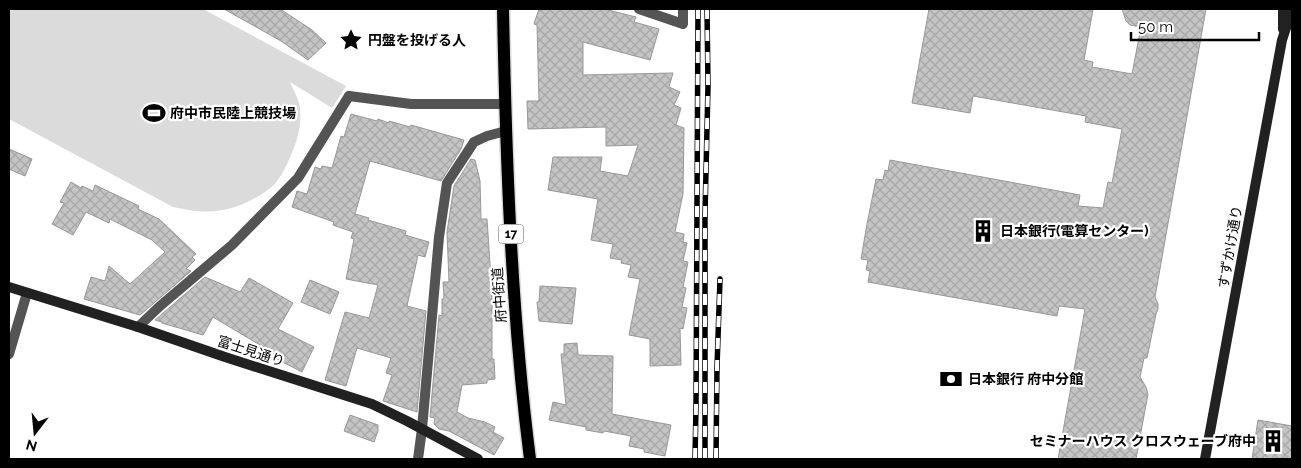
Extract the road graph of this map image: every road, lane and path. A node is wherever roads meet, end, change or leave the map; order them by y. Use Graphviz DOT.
graph roads {
  1 [pos="503,9"];
  2 [pos="639,9"];
  3 [pos="683,9"];
  4 [pos="1283,9"];
  5 [pos="1292,10"];
  6 [pos="1282,40"];
  7 [pos="505,104"];
  8 [pos="506,131"];
  9 [pos="9,287"];
  10 [pos="26,293"];
  11 [pos="138,327"];
  12 [pos="9,354"];
  13 [pos="422,429"];
  14 [pos="418,459"];
  15 [pos="478,459"];
  16 [pos="530,459"];
  17 [pos="1205,459"];
  1 -- 7 [label="main road, 府中街道 / 17"];
  2 -- 3 [label="street"];
  4 -- 6 [label="street, すずかけ通り"];
  5 -- 6 [label="street, すずかけ通り"];
  6 -- 17 [label="street, すずかけ通り"];
  7 -- 8 [label="main road, 府中街道 / 17"];
  7 -- 11 [label="street"];
  8 -- 13 [label="street"];
  8 -- 16 [label="main road, 府中街道 / 17"];
  9 -- 10 [label="street, 富士見通り"];
  10 -- 11 [label="street, 富士見通り"];
  10 -- 12 [label="street"];
  11 -- 13 [label="street, 富士見通り"];
  13 -- 14 [label="street"];
  13 -- 15 [label="street, 富士見通り"];
}
